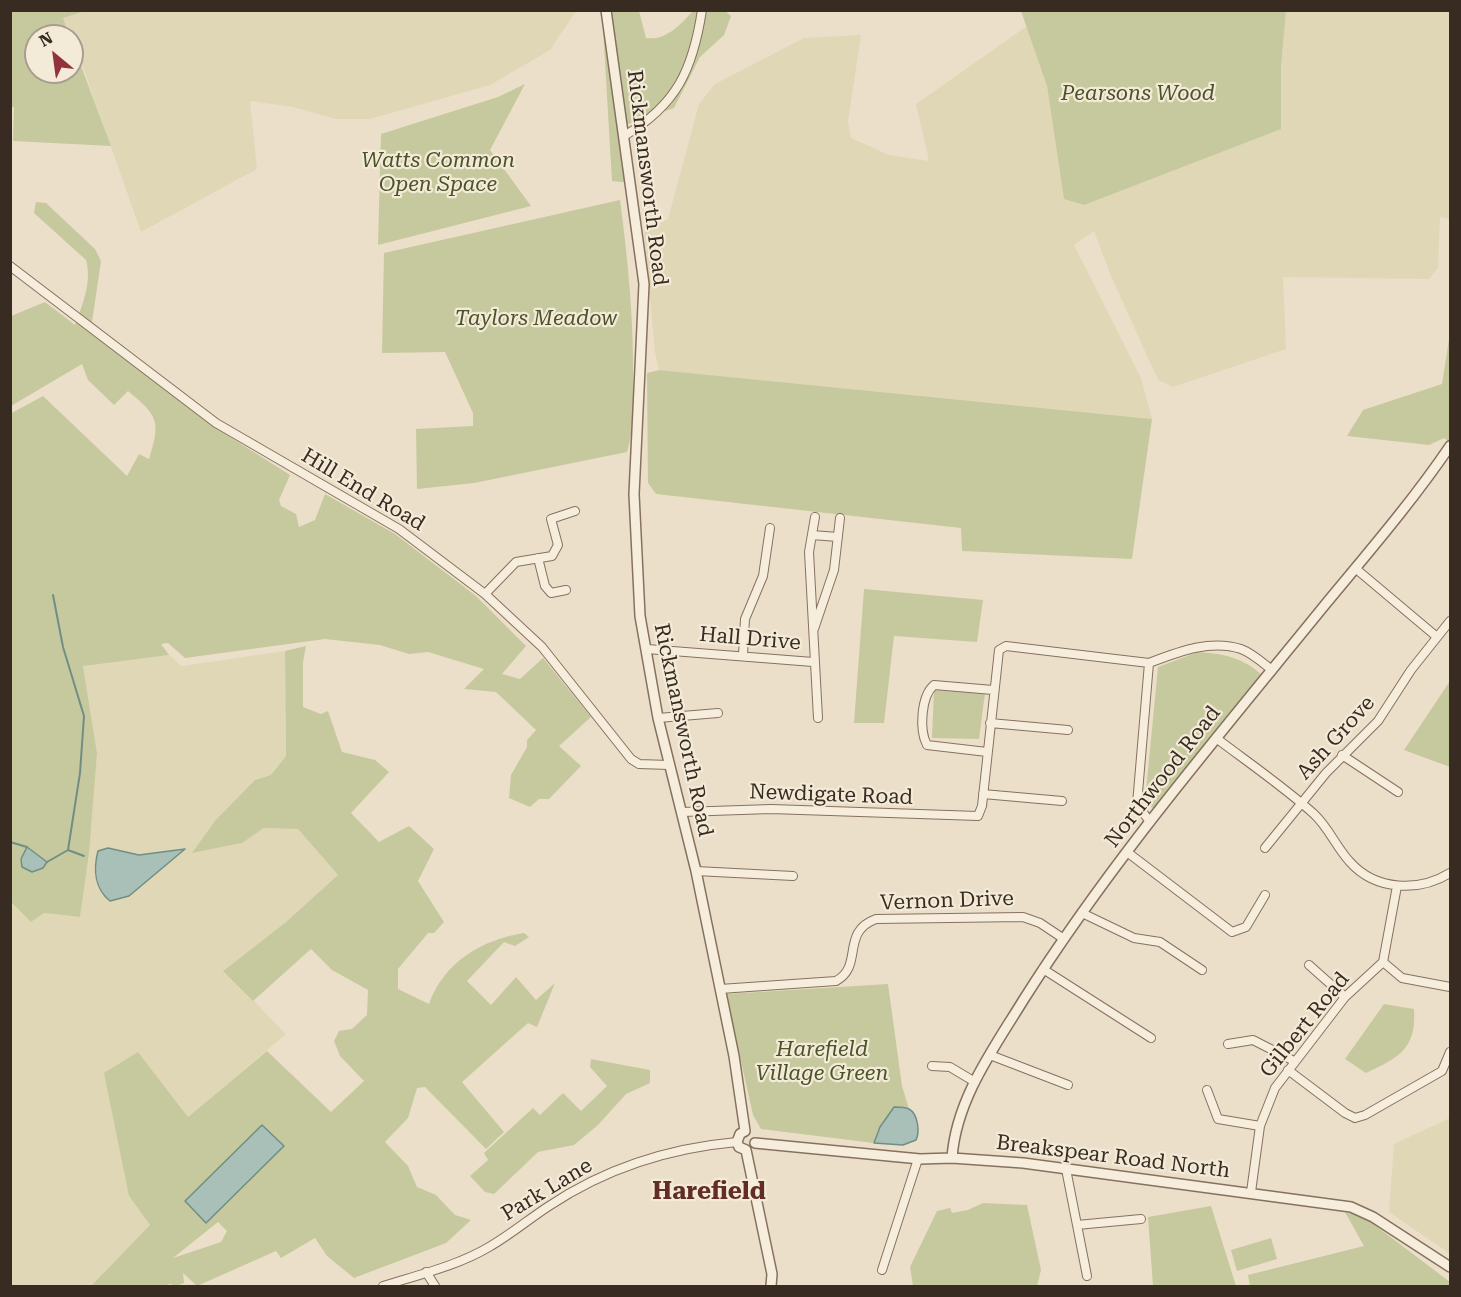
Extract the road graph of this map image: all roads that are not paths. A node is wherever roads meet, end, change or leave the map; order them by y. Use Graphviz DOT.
graph roads {
  1 [pos="606,10"];
  2 [pos="702,10"];
  3 [pos="624,136"];
  4 [pos="10,266"];
  5 [pos="1450,447"];
  6 [pos="575,512"];
  7 [pos="816,517"];
  8 [pos="840,519"];
  9 [pos="770,528"];
  10 [pos="812,535"];
  11 [pos="838,537"];
  12 [pos="538,558"];
  13 [pos="1355,568"];
  14 [pos="566,590"];
  15 [pos="485,594"];
  16 [pos="1450,621"];
  17 [pos="813,633"];
  18 [pos="1437,637"];
  19 [pos="647,649"];
  20 [pos="743,656"];
  21 [pos="813,662"];
  22 [pos="1149,663"];
  23 [pos="1272,670"];
  24 [pos="993,690"];
  25 [pos="718,713"];
  26 [pos="658,718"];
  27 [pos="818,718"];
  28 [pos="990,723"];
  29 [pos="1068,730"];
  30 [pos="1216,738"];
  31 [pos="987,752"];
  32 [pos="1342,755"];
  33 [pos="669,765"];
  34 [pos="1398,792"];
  35 [pos="983,794"];
  36 [pos="1062,801"];
  37 [pos="1301,803"];
  38 [pos="682,812"];
  39 [pos="1150,822"];
  40 [pos="1264,849"];
  41 [pos="1127,852"];
  42 [pos="696,872"];
  43 [pos="1450,873"];
  44 [pos="794,876"];
  45 [pos="1397,886"];
  46 [pos="1266,895"];
  47 [pos="1082,913"];
  48 [pos="1064,939"];
  49 [pos="1383,962"];
  50 [pos="1309,965"];
  51 [pos="1043,969"];
  52 [pos="1202,970"];
  53 [pos="1450,987"];
  54 [pos="720,989"];
  55 [pos="1345,997"];
  56 [pos="1151,1038"];
  57 [pos="1228,1044"];
  58 [pos="1450,1052"];
  59 [pos="990,1055"];
  60 [pos="1294,1061"];
  61 [pos="932,1066"];
  62 [pos="1288,1070"];
  63 [pos="975,1082"];
  64 [pos="1068,1085"];
  65 [pos="1207,1090"];
  66 [pos="1260,1125"];
  67 [pos="745,1131"];
  68 [pos="736,1142"];
  69 [pos="755,1143"];
  70 [pos="746,1150"];
  71 [pos="952,1158"];
  72 [pos="918,1159"];
  73 [pos="1066,1169"];
  74 [pos="1251,1192"];
  75 [pos="1141,1219"];
  76 [pos="1077,1225"];
  77 [pos="1450,1267"];
  78 [pos="882,1270"];
  79 [pos="426,1272"];
  80 [pos="1087,1276"];
  81 [pos="382,1287"];
  82 [pos="435,1287"];
  83 [pos="771,1287"];
  1 -- 3 [label="street, Rickmansworth Road"];
  2 -- 3 [label="street"];
  3 -- 19 [label="street, Rickmansworth Road"];
  4 -- 15 [label="street, Hill End Road"];
  5 -- 13 [label="street, Northwood Road"];
  6 -- 12 [label="street"];
  7 -- 10 [label="street, Hall Drive"];
  8 -- 11 [label="street, Hall Drive"];
  9 -- 20 [label="street"];
  10 -- 11 [label="street"];
  10 -- 17 [label="street, Hall Drive"];
  11 -- 17 [label="street, Hall Drive"];
  12 -- 14 [label="street"];
  12 -- 15 [label="street"];
  13 -- 18 [label="street"];
  13 -- 23 [label="street, Northwood Road"];
  15 -- 33 [label="street, Hill End Road"];
  16 -- 18 [label="street, Ash Grove"];
  17 -- 21 [label="street, Hall Drive"];
  18 -- 32 [label="street, Ash Grove"];
  19 -- 20 [label="street, Hall Drive"];
  19 -- 26 [label="street, Rickmansworth Road"];
  20 -- 21 [label="street, Hall Drive"];
  21 -- 27 [label="street, Hall Drive"];
  22 -- 23 [label="street"];
  22 -- 24 [label="street"];
  22 -- 39 [label="street"];
  23 -- 30 [label="street, Northwood Road"];
  24 -- 28 [label="street"];
  24 -- 31 [label="street"];
  25 -- 26 [label="street"];
  26 -- 33 [label="street, Rickmansworth Road"];
  28 -- 29 [label="street"];
  28 -- 31 [label="street"];
  30 -- 37 [label="street, Ash Grove"];
  30 -- 39 [label="street, Northwood Road"];
  31 -- 35 [label="street"];
  32 -- 34 [label="street"];
  32 -- 37 [label="street, Ash Grove"];
  33 -- 38 [label="street, Rickmansworth Road"];
  35 -- 36 [label="street"];
  35 -- 38 [label="street, Newdigate Road"];
  37 -- 40 [label="street"];
  37 -- 45 [label="street, Ash Grove"];
  38 -- 42 [label="street, Rickmansworth Road"];
  39 -- 41 [label="street, Northwood Road"];
  41 -- 46 [label="street"];
  41 -- 47 [label="street, Northwood Road"];
  42 -- 44 [label="street"];
  42 -- 54 [label="street, Rickmansworth Road"];
  43 -- 45 [label="street, Ash Grove"];
  45 -- 49 [label="street"];
  47 -- 48 [label="street, Northwood Road"];
  47 -- 52 [label="street"];
  48 -- 51 [label="street, Northwood Road"];
  48 -- 54 [label="street, Vernon Drive"];
  49 -- 53 [label="street"];
  49 -- 55 [label="street, Gilbert Road"];
  50 -- 55 [label="street"];
  51 -- 56 [label="street"];
  51 -- 59 [label="street, Northwood Road"];
  54 -- 67 [label="street, Rickmansworth Road"];
  55 -- 60 [label="street, Gilbert Road"];
  57 -- 60 [label="street"];
  58 -- 62 [label="street"];
  59 -- 63 [label="street, Northwood Road"];
  59 -- 64 [label="street"];
  60 -- 62 [label="street, Gilbert Road"];
  61 -- 63 [label="street"];
  62 -- 66 [label="street, Gilbert Road"];
  63 -- 71 [label="street, Northwood Road"];
  65 -- 66 [label="street"];
  66 -- 74 [label="street, Gilbert Road"];
  67 -- 68 [label="street"];
  67 -- 69 [label="street"];
  68 -- 70 [label="street"];
  68 -- 79 [label="street, Park Lane"];
  69 -- 70 [label="street"];
  69 -- 72 [label="street, Breakspear Road North"];
  70 -- 83 [label="street"];
  71 -- 72 [label="street, Breakspear Road North"];
  71 -- 73 [label="street, Breakspear Road North"];
  72 -- 78 [label="street"];
  73 -- 74 [label="street, Breakspear Road North"];
  73 -- 76 [label="street"];
  74 -- 77 [label="street, Breakspear Road North"];
  75 -- 76 [label="street"];
  76 -- 80 [label="street"];
  79 -- 81 [label="street, Park Lane"];
  79 -- 82 [label="street"];
}
